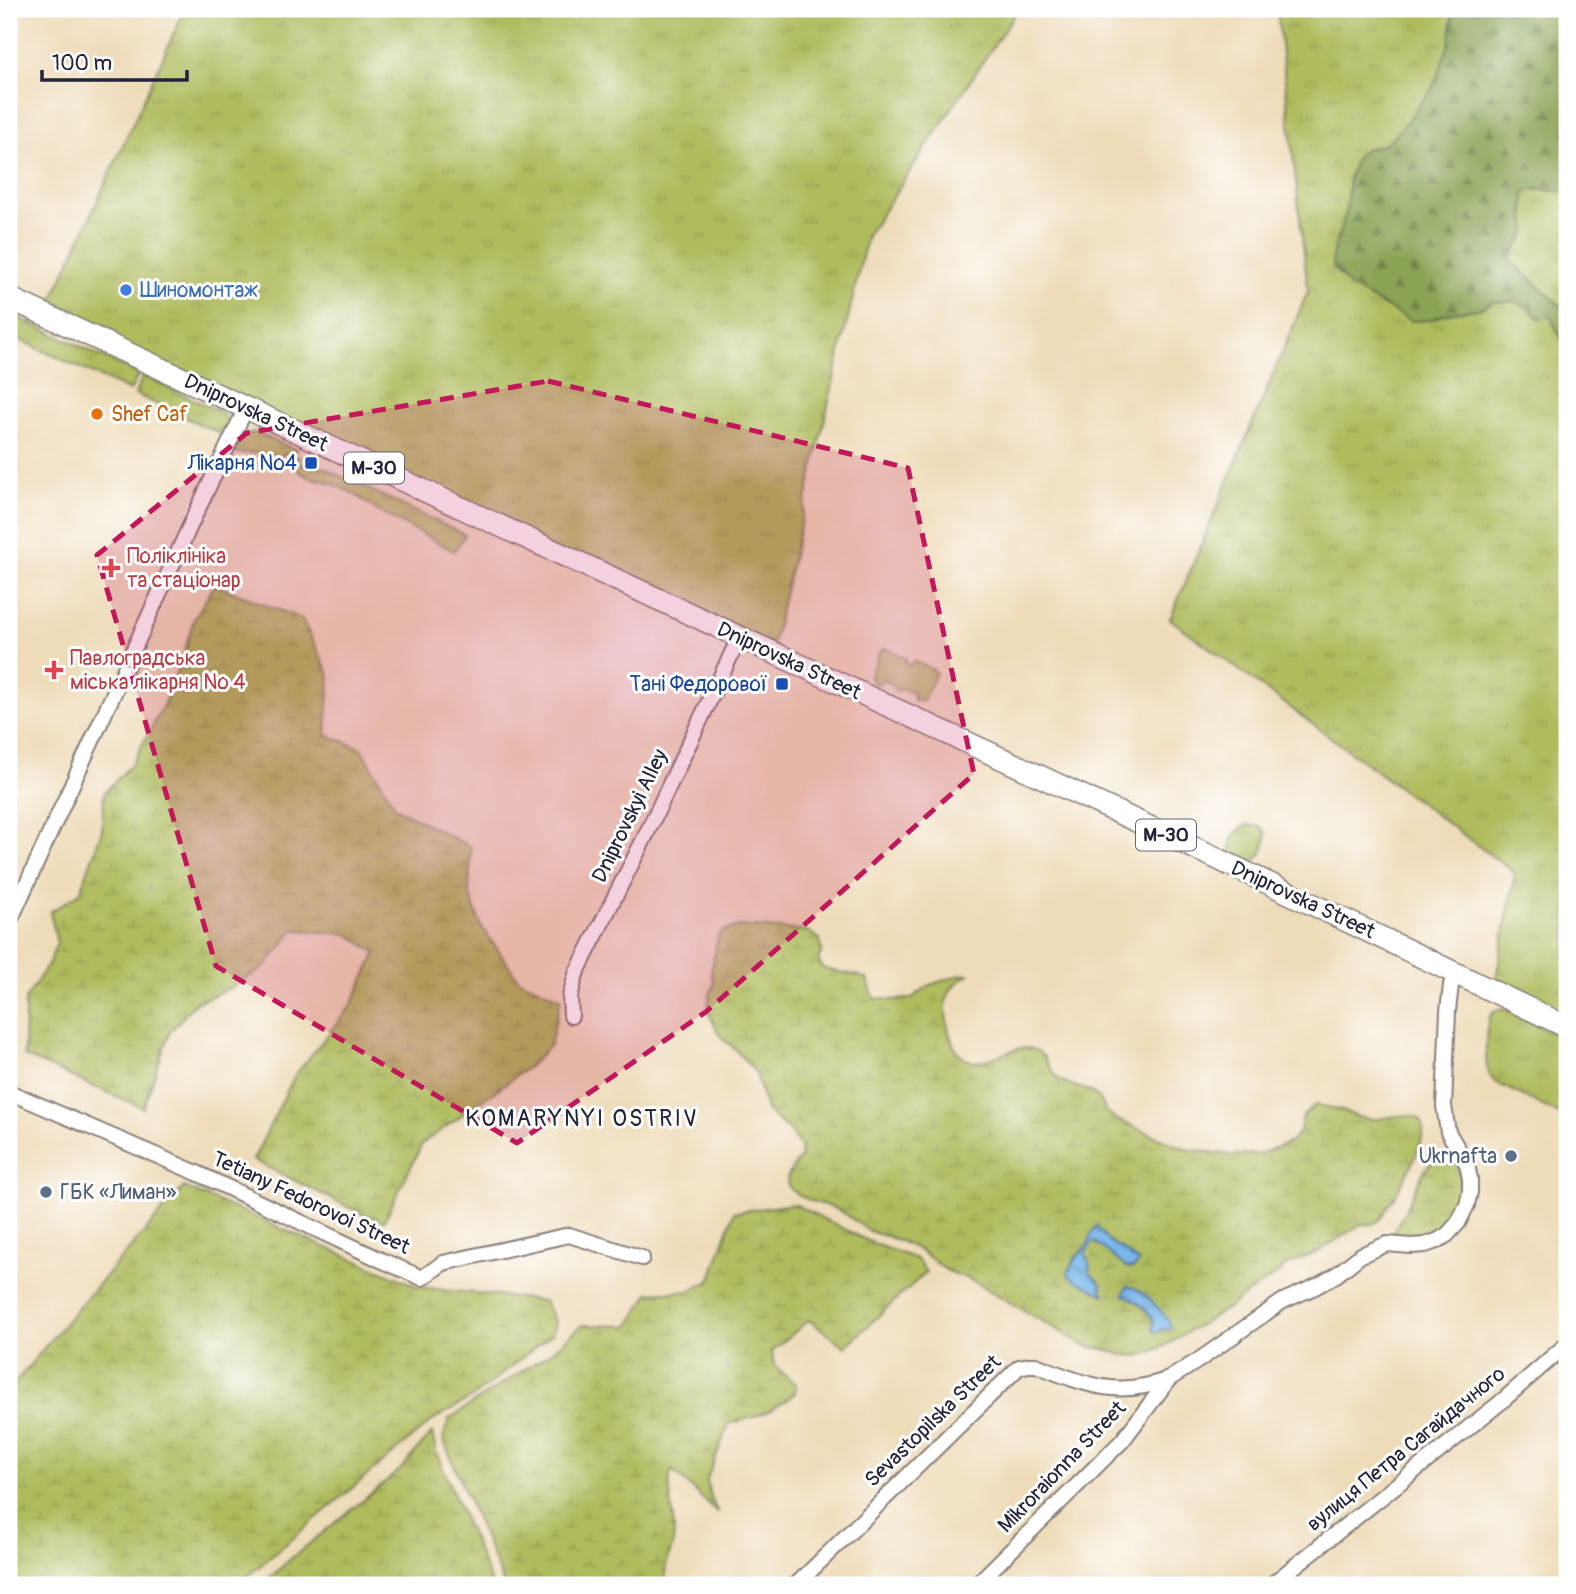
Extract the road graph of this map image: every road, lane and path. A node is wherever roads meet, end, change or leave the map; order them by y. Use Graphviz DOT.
graph roads {
  1 [pos="9,298"];
  2 [pos="246,408"];
  3 [pos="739,638"];
  4 [pos="13,899"];
  5 [pos="9,923"];
  6 [pos="1455,972"];
  7 [pos="570,1016"];
  8 [pos="1567,1027"];
  9 [pos="9,1092"];
  10 [pos="642,1258"];
  11 [pos="1567,1344"];
  12 [pos="1169,1379"];
  13 [pos="796,1585"];
  14 [pos="976,1585"];
  15 [pos="1271,1585"];
  1 -- 2 [label="highway, Dniprovska Street / М-30"];
  2 -- 3 [label="highway, Dniprovska Street / М-30"];
  2 -- 4 [label="street"];
  3 -- 6 [label="highway, Dniprovska Street / М-30"];
  3 -- 7 [label="street, Dniprovskyi Alley"];
  4 -- 5 [label="street"];
  6 -- 8 [label="highway, Dniprovska Street / М-30"];
  6 -- 12 [label="street, Mikroraionna Street"];
  9 -- 10 [label="street, Tetiany Fedorovoi Street"];
  11 -- 15 [label="street, вулиця Петра Сагайдачного"];
  12 -- 13 [label="street, Sevastopilska Street"];
  12 -- 14 [label="street, Mikroraionna Street"];
}
